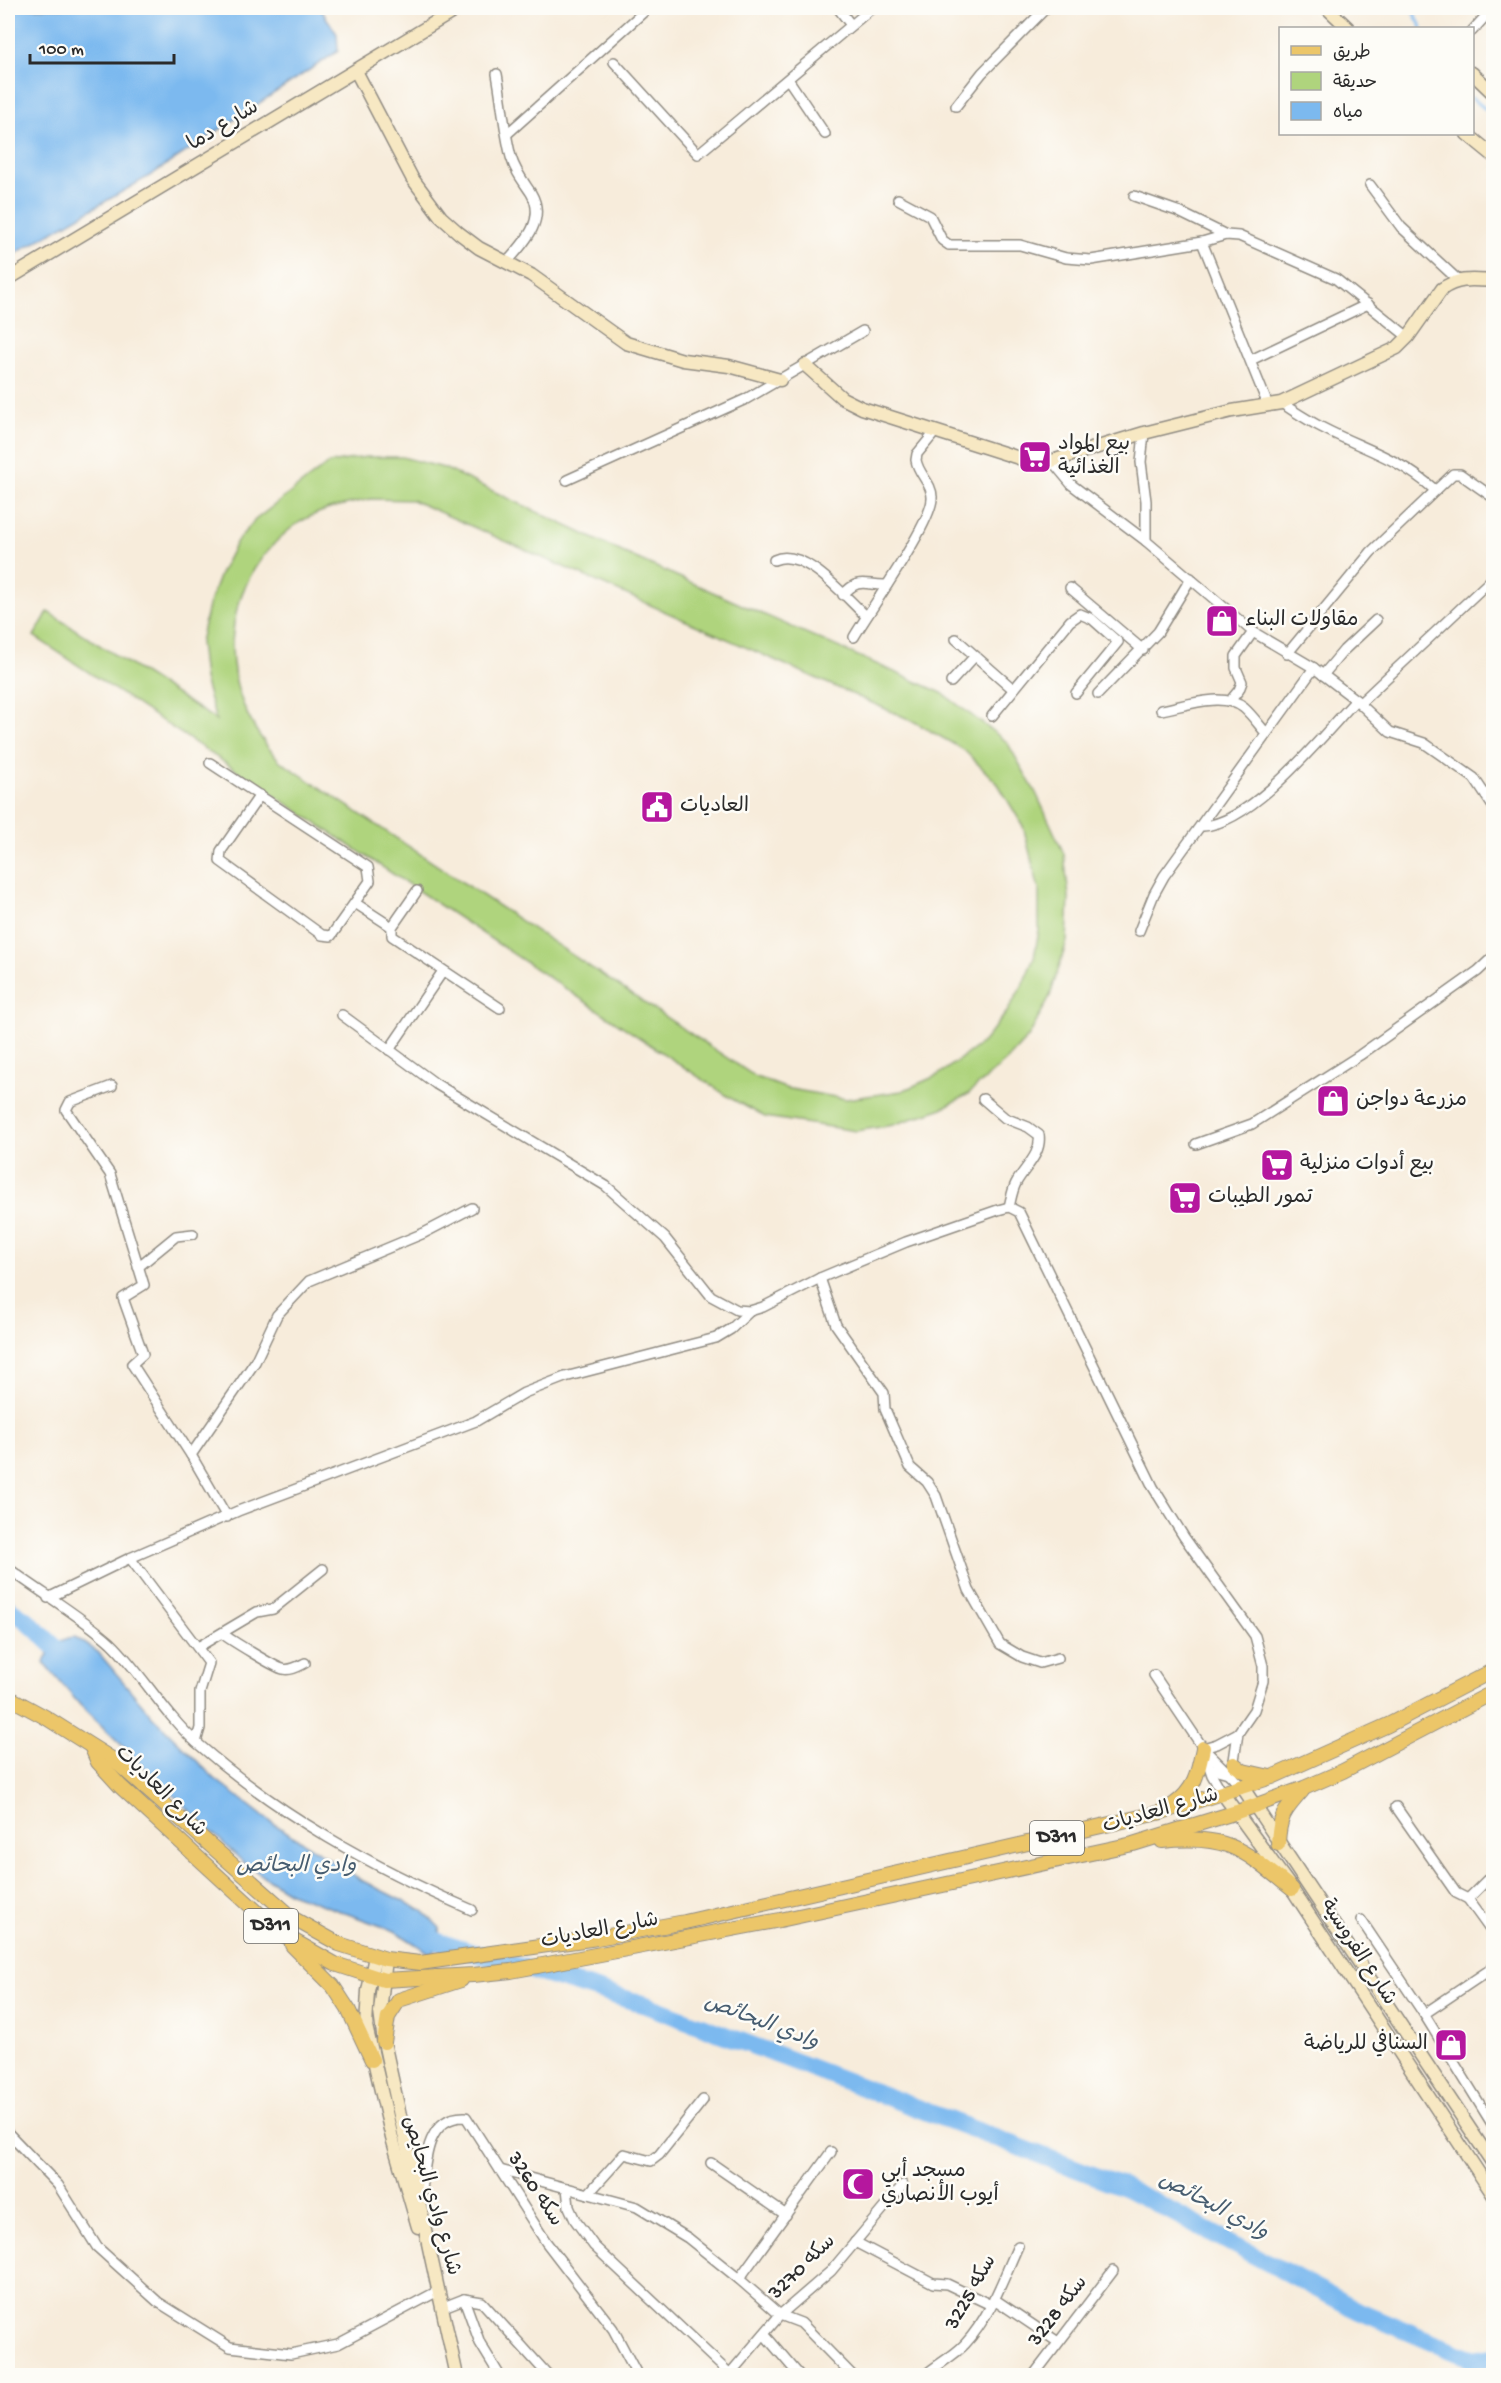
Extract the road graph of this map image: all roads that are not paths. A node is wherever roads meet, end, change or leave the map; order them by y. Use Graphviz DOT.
graph roads {
  1 [pos="459,8"];
  2 [pos="648,8"];
  3 [pos="838,8"];
  4 [pos="872,8"];
  5 [pos="1046,8"];
  6 [pos="1327,8"];
  7 [pos="1493,8"];
  8 [pos="851,25"];
  9 [pos="1347,27"];
  10 [pos="1474,30"];
  11 [pos="614,62"];
  12 [pos="356,71"];
  13 [pos="497,74"];
  14 [pos="1474,74"];
  15 [pos="788,79"];
  16 [pos="1494,94"];
  17 [pos="956,106"];
  18 [pos="507,134"];
  19 [pos="825,134"];
  20 [pos="1468,135"];
  21 [pos="1494,156"];
  22 [pos="1370,185"];
  23 [pos="1134,195"];
  24 [pos="898,200"];
  25 [pos="1226,235"];
  26 [pos="1202,242"];
  27 [pos="507,262"];
  28 [pos="8,279"];
  29 [pos="1458,280"];
  30 [pos="1494,281"];
  31 [pos="1368,304"];
  32 [pos="863,331"];
  33 [pos="1408,337"];
  34 [pos="1251,360"];
  35 [pos="805,366"];
  36 [pos="780,380"];
  37 [pos="1274,404"];
  38 [pos="936,431"];
  39 [pos="1144,433"];
  40 [pos="1052,461"];
  41 [pos="567,480"];
  42 [pos="1435,490"];
  43 [pos="1494,498"];
  44 [pos="1146,541"];
  45 [pos="774,560"];
  46 [pos="1494,577"];
  47 [pos="1191,578"];
  48 [pos="887,585"];
  49 [pos="1070,588"];
  50 [pos="843,595"];
  51 [pos="866,616"];
  52 [pos="1376,621"];
  53 [pos="1253,632"];
  54 [pos="854,637"];
  55 [pos="956,639"];
  56 [pos="1143,650"];
  57 [pos="1287,654"];
  58 [pos="975,656"];
  59 [pos="1314,668"];
  60 [pos="1323,675"];
  61 [pos="951,682"];
  62 [pos="1013,689"];
  63 [pos="1076,693"];
  64 [pos="1098,694"];
  65 [pos="1230,701"];
  66 [pos="1358,701"];
  67 [pos="1161,710"];
  68 [pos="992,716"];
  69 [pos="1266,733"];
  70 [pos="210,763"];
  71 [pos="260,795"];
  72 [pos="1494,808"];
  73 [pos="1203,826"];
  74 [pos="417,891"];
  75 [pos="356,903"];
  76 [pos="392,927"];
  77 [pos="1139,931"];
  78 [pos="1494,956"];
  79 [pos="443,971"];
  80 [pos="500,1008"];
  81 [pos="342,1015"];
  82 [pos="389,1050"];
  83 [pos="112,1086"];
  84 [pos="983,1099"];
  85 [pos="1196,1144"];
  86 [pos="1009,1207"];
  87 [pos="472,1208"];
  88 [pos="193,1234"];
  89 [pos="138,1267"];
  90 [pos="820,1278"];
  91 [pos="750,1311"];
  92 [pos="191,1455"];
  93 [pos="227,1517"];
  94 [pos="130,1558"];
  95 [pos="8,1568"];
  96 [pos="323,1569"];
  97 [pos="48,1598"];
  98 [pos="222,1634"];
  99 [pos="198,1647"];
  100 [pos="1058,1658"];
  101 [pos="305,1663"];
  102 [pos="1494,1670"];
  103 [pos="1154,1675"];
  104 [pos="1494,1692"];
  105 [pos="8,1697"];
  106 [pos="1238,1733"];
  107 [pos="196,1742"];
  108 [pos="92,1748"];
  109 [pos="1203,1748"];
  110 [pos="1210,1768"];
  111 [pos="1232,1769"];
  112 [pos="1272,1777"];
  113 [pos="1243,1788"];
  114 [pos="1304,1788"];
  115 [pos="1223,1794"];
  116 [pos="1255,1805"];
  117 [pos="1396,1807"];
  118 [pos="1162,1812"];
  119 [pos="1237,1812"];
  120 [pos="1132,1844"];
  121 [pos="1278,1844"];
  122 [pos="1494,1873"];
  123 [pos="1292,1889"];
  124 [pos="1468,1899"];
  125 [pos="472,1910"];
  126 [pos="1361,1920"];
  127 [pos="280,1933"];
  128 [pos="1494,1935"];
  129 [pos="381,1958"];
  130 [pos="1494,1967"];
  131 [pos="472,1975"];
  132 [pos="377,1979"];
  133 [pos="1424,2014"];
  134 [pos="384,2042"];
  135 [pos="372,2060"];
  136 [pos="703,2100"];
  137 [pos="1494,2127"];
  138 [pos="8,2133"];
  139 [pos="1482,2148"];
  140 [pos="831,2152"];
  141 [pos="1494,2156"];
  142 [pos="711,2163"];
  143 [pos="1494,2165"];
  144 [pos="500,2170"];
  145 [pos="903,2185"];
  146 [pos="567,2188"];
  147 [pos="588,2194"];
  148 [pos="1494,2196"];
  149 [pos="420,2207"];
  150 [pos="786,2215"];
  151 [pos="855,2242"];
  152 [pos="1018,2246"];
  153 [pos="1113,2271"];
  154 [pos="740,2279"];
  155 [pos="438,2291"];
  156 [pos="464,2299"];
  157 [pos="992,2302"];
  158 [pos="441,2308"];
  159 [pos="780,2314"];
  160 [pos="764,2334"];
  161 [pos="1058,2342"];
  162 [pos="729,2375"];
  163 [pos="457,2376"];
  164 [pos="500,2376"];
  165 [pos="549,2376"];
  166 [pos="638,2376"];
  167 [pos="800,2376"];
  168 [pos="853,2376"];
  169 [pos="924,2376"];
  170 [pos="1033,2376"];
  1 -- 12 [label="street, شارع دما"];
  2 -- 18 [label="street"];
  3 -- 8 [label="street"];
  4 -- 8 [label="street"];
  5 -- 17 [label="street"];
  6 -- 9 [label="street"];
  7 -- 10 [label="street"];
  8 -- 15 [label="street"];
  11 -- 15 [label="street"];
  12 -- 27 [label="street"];
  12 -- 28 [label="street, شارع دما"];
  13 -- 18 [label="street"];
  14 -- 16 [label="street"];
  15 -- 19 [label="street"];
  18 -- 27 [label="street"];
  20 -- 21 [label="street"];
  22 -- 29 [label="street"];
  23 -- 25 [label="street"];
  24 -- 26 [label="street"];
  25 -- 26 [label="street"];
  25 -- 31 [label="street"];
  26 -- 34 [label="street"];
  27 -- 36 [label="street"];
  29 -- 30 [label="street"];
  29 -- 33 [label="street"];
  31 -- 33 [label="street"];
  31 -- 34 [label="street"];
  32 -- 35 [label="street"];
  33 -- 37 [label="street"];
  34 -- 37 [label="street"];
  35 -- 36 [label="street"];
  35 -- 38 [label="street"];
  36 -- 41 [label="street"];
  37 -- 39 [label="street"];
  37 -- 42 [label="street"];
  38 -- 40 [label="street"];
  38 -- 48 [label="street"];
  39 -- 40 [label="street"];
  39 -- 44 [label="street"];
  40 -- 44 [label="street"];
  42 -- 43 [label="street"];
  42 -- 57 [label="street"];
  44 -- 47 [label="street"];
  45 -- 50 [label="street"];
  46 -- 66 [label="street"];
  47 -- 53 [label="street"];
  47 -- 56 [label="street"];
  48 -- 50 [label="street"];
  48 -- 51 [label="street"];
  49 -- 56 [label="street"];
  50 -- 51 [label="street"];
  51 -- 54 [label="street"];
  52 -- 60 [label="street"];
  53 -- 57 [label="street"];
  53 -- 65 [label="street"];
  55 -- 58 [label="street"];
  56 -- 64 [label="street"];
  57 -- 59 [label="street"];
  58 -- 61 [label="street"];
  58 -- 62 [label="street"];
  59 -- 60 [label="street"];
  59 -- 69 [label="street"];
  60 -- 66 [label="street"];
  62 -- 63 [label="street"];
  62 -- 68 [label="street"];
  65 -- 67 [label="street"];
  65 -- 69 [label="street"];
  66 -- 72 [label="street"];
  66 -- 73 [label="street"];
  69 -- 73 [label="street"];
  70 -- 71 [label="street"];
  71 -- 75 [label="street"];
  71 -- 75 [label="street"];
  73 -- 77 [label="street"];
  74 -- 76 [label="street"];
  75 -- 76 [label="street"];
  76 -- 79 [label="street"];
  78 -- 85 [label="street"];
  79 -- 80 [label="street"];
  79 -- 82 [label="street"];
  81 -- 82 [label="street"];
  82 -- 91 [label="street"];
  83 -- 89 [label="street"];
  84 -- 86 [label="street"];
  86 -- 90 [label="street"];
  86 -- 106 [label="street"];
  87 -- 92 [label="street"];
  88 -- 89 [label="street"];
  89 -- 92 [label="street"];
  90 -- 91 [label="street"];
  90 -- 100 [label="street"];
  91 -- 93 [label="street"];
  92 -- 93 [label="street"];
  93 -- 94 [label="street"];
  94 -- 97 [label="street"];
  94 -- 99 [label="street"];
  95 -- 97 [label="street"];
  96 -- 98 [label="street"];
  97 -- 107 [label="street"];
  98 -- 99 [label="street"];
  98 -- 101 [label="street"];
  99 -- 107 [label="street"];
  102 -- 112 [label="main road, شارع العاديات / D311"];
  103 -- 109 [label="street"];
  104 -- 114 [label="main road, شارع العاديات / D311"];
  105 -- 108 [label="main road, D311"];
  106 -- 109 [label="street"];
  106 -- 111 [label="street"];
  107 -- 125 [label="street"];
  108 -- 127 [label="main road, شارع العاديات / D311"];
  108 -- 129 [label="main road, شارع العاديات / D311"];
  109 -- 110 [label="street"];
  109 -- 111 [label="street"];
  109 -- 118 [label="main road"];
  110 -- 111 [label="street"];
  110 -- 115 [label="street"];
  111 -- 112 [label="main road"];
  111 -- 113 [label="street"];
  112 -- 113 [label="main road, شارع العاديات / D311"];
  113 -- 115 [label="main road, شارع العاديات / D311"];
  113 -- 116 [label="street, شارع الفروسية"];
  114 -- 116 [label="main road, شارع العاديات / D311"];
  114 -- 121 [label="main road"];
  115 -- 118 [label="main road, شارع العاديات / D311"];
  115 -- 119 [label="street, شارع الفروسية"];
  116 -- 119 [label="main road, شارع العاديات / D311"];
  116 -- 121 [label="street, شارع الفروسية"];
  117 -- 124 [label="street"];
  118 -- 129 [label="main road, شارع العاديات / D311"];
  119 -- 120 [label="main road, شارع العاديات / D311"];
  119 -- 123 [label="street, شارع الفروسية"];
  120 -- 123 [label="main road"];
  120 -- 131 [label="main road, شارع العاديات / D311"];
  121 -- 139 [label="street, شارع الفروسية"];
  122 -- 124 [label="street"];
  123 -- 148 [label="street, شارع الفروسية"];
  124 -- 128 [label="street"];
  126 -- 133 [label="street"];
  127 -- 132 [label="main road, شارع العاديات / D311"];
  127 -- 135 [label="main road"];
  129 -- 132 [label="street, شارع وادي البحايص"];
  130 -- 133 [label="street"];
  131 -- 132 [label="main road, شارع العاديات / D311"];
  131 -- 134 [label="main road"];
  132 -- 134 [label="street, شارع وادي البحايص"];
  132 -- 135 [label="street, شارع وادي البحايص"];
  133 -- 137 [label="street"];
  134 -- 149 [label="street, شارع وادي البحايص"];
  135 -- 155 [label="street, شارع وادي البحايص"];
  136 -- 147 [label="street"];
  138 -- 155 [label="street"];
  139 -- 141 [label="street"];
  139 -- 143 [label="street, شارع الفروسية"];
  140 -- 150 [label="street"];
  142 -- 150 [label="street"];
  144 -- 146 [label="street"];
  144 -- 149 [label="street, سكه 3260"];
  144 -- 166 [label="street, سكه 3260"];
  145 -- 151 [label="street, سكه 3270"];
  146 -- 147 [label="street"];
  146 -- 162 [label="street"];
  147 -- 154 [label="street"];
  149 -- 155 [label="street, شارع وادي البحايص"];
  150 -- 154 [label="street"];
  151 -- 157 [label="street"];
  151 -- 159 [label="street, سكه 3270"];
  152 -- 157 [label="street, سكه 3225"];
  153 -- 161 [label="street, سكه 3228"];
  154 -- 159 [label="street"];
  155 -- 158 [label="street"];
  156 -- 158 [label="street"];
  156 -- 164 [label="street"];
  156 -- 165 [label="street"];
  157 -- 161 [label="street"];
  157 -- 169 [label="street, سكه 3225"];
  158 -- 163 [label="street"];
  159 -- 160 [label="street, سكه 3270"];
  159 -- 168 [label="street"];
  160 -- 162 [label="street, سكه 3270"];
  160 -- 167 [label="street"];
  161 -- 170 [label="street, سكه 3228"];
}
